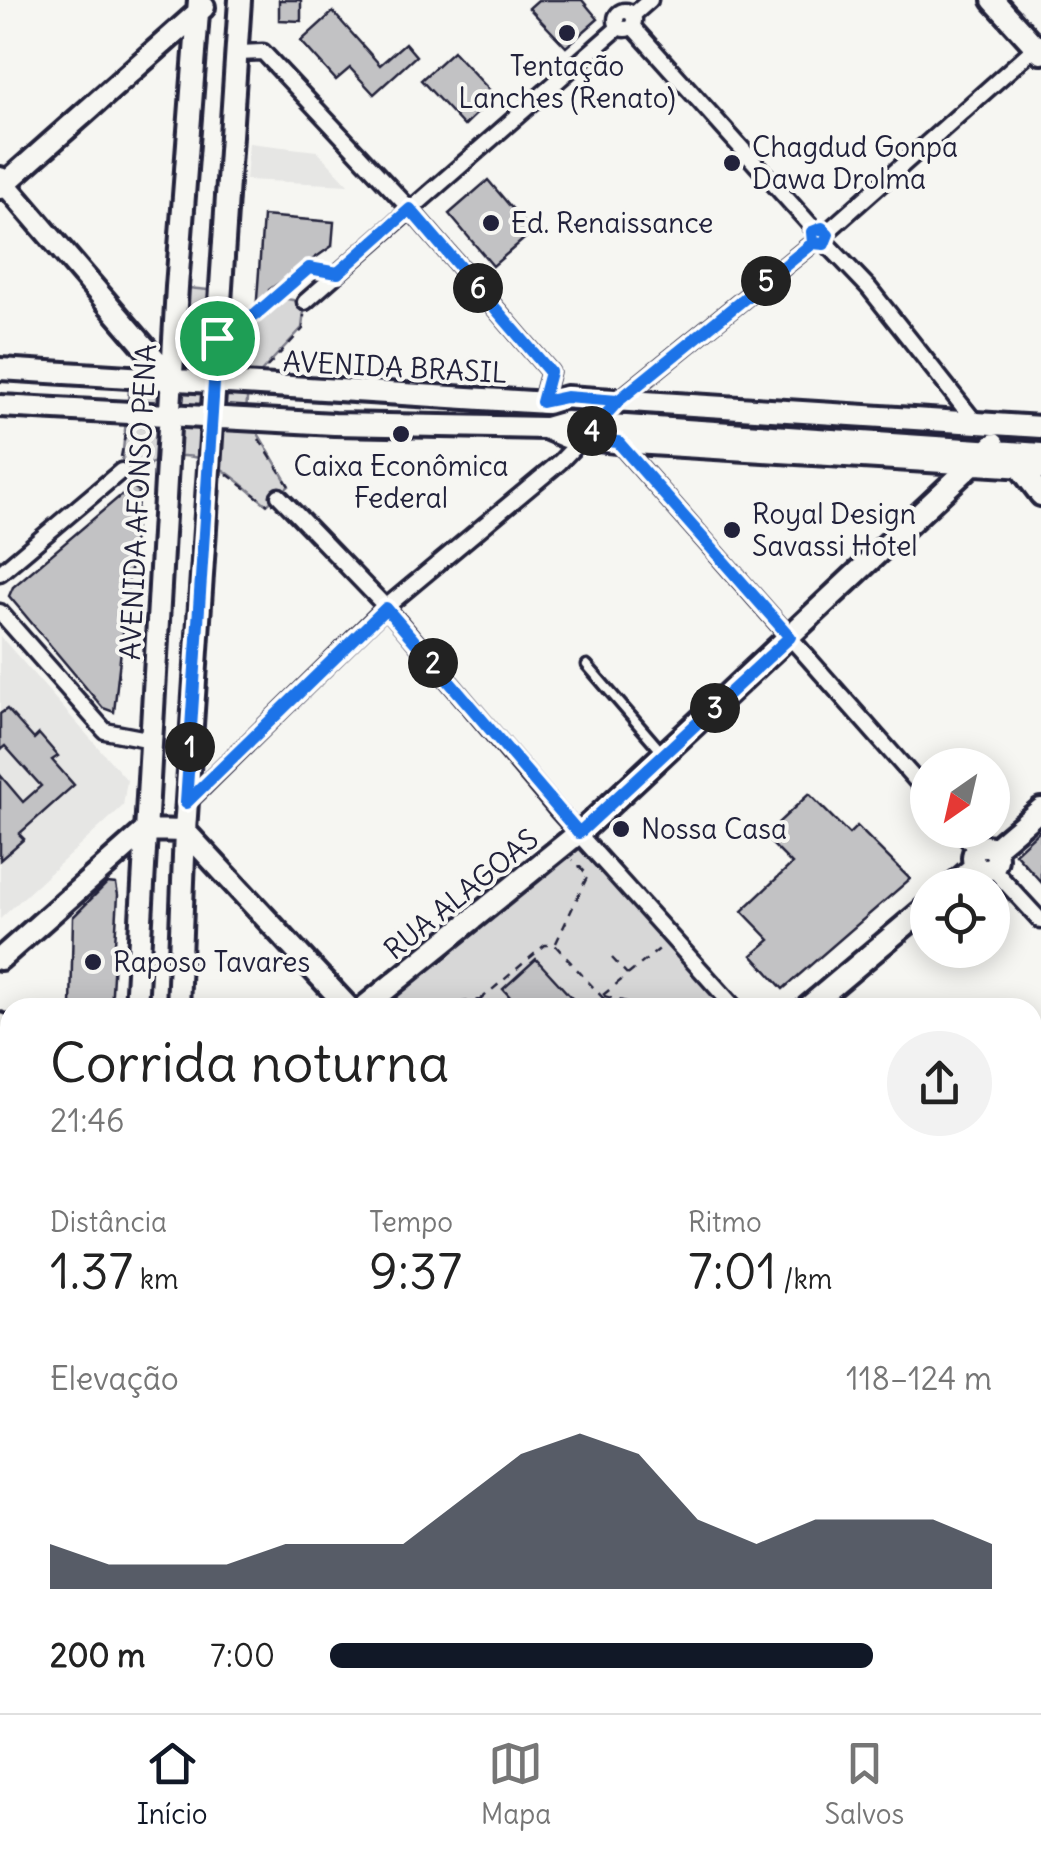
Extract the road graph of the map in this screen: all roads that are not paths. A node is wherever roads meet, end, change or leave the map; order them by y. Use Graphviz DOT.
graph roads {
  1 [pos="240,0"];
  2 [pos="608,0"];
  3 [pos="650,0"];
  4 [pos="993,0"];
  5 [pos="203,4"];
  6 [pos="626,20"];
  7 [pos="170,40"];
  8 [pos="1039,48"];
  9 [pos="196,49"];
  10 [pos="238,52"];
  11 [pos="2,183"];
  12 [pos="410,209"];
  13 [pos="820,237"];
  14 [pos="338,273"];
  15 [pos="275,296"];
  16 [pos="305,302"];
  17 [pos="175,321"];
  18 [pos="133,334"];
  19 [pos="0,369"];
  20 [pos="174,381"];
  21 [pos="214,384"];
  22 [pos="0,406"];
  23 [pos="172,417"];
  24 [pos="213,418"];
  25 [pos="576,421"];
  26 [pos="976,423"];
  27 [pos="1021,441"];
  28 [pos="618,442"];
  29 [pos="652,444"];
  30 [pos="936,462"];
  31 [pos="642,468"];
  32 [pos="121,471"];
  33 [pos="943,495"];
  34 [pos="1041,495"];
  35 [pos="279,496"];
  36 [pos="0,573"];
  37 [pos="386,608"];
  38 [pos="0,612"];
  39 [pos="790,637"];
  40 [pos="587,665"];
  41 [pos="152,740"];
  42 [pos="664,754"];
  43 [pos="910,774"];
  44 [pos="186,803"];
  45 [pos="1041,809"];
  46 [pos="146,830"];
  47 [pos="184,831"];
  48 [pos="579,833"];
  49 [pos="976,848"];
  50 [pos="985,858"];
  51 [pos="973,868"];
  52 [pos="910,921"];
  53 [pos="1041,921"];
  54 [pos="0,959"];
  55 [pos="137,998"];
  56 [pos="178,998"];
  57 [pos="339,998"];
  58 [pos="375,998"];
  59 [pos="726,998"];
  60 [pos="819,998"];
  1 -- 10 [label="main road"];
  2 -- 6 [label="street"];
  3 -- 6 [label="street"];
  4 -- 8 [label="main road"];
  5 -- 7 [label="main road"];
  5 -- 9 [label="main road, AVENIDA AFONSO PENA"];
  6 -- 12 [label="street"];
  6 -- 13 [label="street"];
  7 -- 9 [label="main road"];
  7 -- 11 [label="main road"];
  8 -- 13 [label="street"];
  9 -- 17 [label="main road, AVENIDA AFONSO PENA"];
  10 -- 12 [label="street"];
  10 -- 21 [label="main road"];
  11 -- 18 [label="main road"];
  12 -- 14 [label="street"];
  12 -- 25 [label="street"];
  13 -- 25 [label="street"];
  13 -- 26 [label="street"];
  14 -- 15 [label="lane"];
  14 -- 16 [label="street"];
  17 -- 18 [label="main road"];
  17 -- 20 [label="main road, AVENIDA AFONSO PENA"];
  18 -- 20 [label="main road"];
  19 -- 20 [label="main road, AVENIDA BRASIL"];
  20 -- 21 [label="main road, AVENIDA BRASIL"];
  20 -- 23 [label="main road, AVENIDA AFONSO PENA"];
  21 -- 24 [label="main road"];
  21 -- 25 [label="main road, AVENIDA BRASIL"];
  22 -- 23 [label="main road, AVENIDA BRASIL"];
  23 -- 24 [label="main road, AVENIDA BRASIL"];
  23 -- 41 [label="main road, AVENIDA AFONSO PENA"];
  24 -- 25 [label="main road, AVENIDA BRASIL"];
  24 -- 44 [label="main road"];
  25 -- 26 [label="main road, AVENIDA BRASIL"];
  25 -- 27 [label="main road, AVENIDA BRASIL"];
  25 -- 28 [label="main road, AVENIDA BRASIL"];
  25 -- 37 [label="street"];
  26 -- 27 [label="main road, AVENIDA BRASIL"];
  27 -- 30 [label="main road, AVENIDA BRASIL"];
  27 -- 33 [label="main road, RUA ALAGOAS"];
  27 -- 34 [label="main road"];
  28 -- 29 [label="main road, AVENIDA BRASIL"];
  28 -- 31 [label="street"];
  29 -- 30 [label="main road, AVENIDA BRASIL"];
  29 -- 31 [label="street"];
  30 -- 33 [label="main road"];
  31 -- 39 [label="street"];
  32 -- 36 [label="street"];
  33 -- 39 [label="main road, RUA ALAGOAS"];
  35 -- 37 [label="street"];
  37 -- 44 [label="street"];
  37 -- 48 [label="street"];
  38 -- 41 [label="street"];
  39 -- 42 [label="main road, RUA ALAGOAS"];
  39 -- 43 [label="street"];
  40 -- 42 [label="lane"];
  41 -- 46 [label="main road, AVENIDA AFONSO PENA"];
  42 -- 48 [label="main road, RUA ALAGOAS"];
  44 -- 47 [label="main road"];
  45 -- 50 [label="main road"];
  46 -- 47 [label="main road"];
  46 -- 54 [label="main road"];
  46 -- 55 [label="main road, AVENIDA AFONSO PENA"];
  47 -- 56 [label="main road"];
  47 -- 57 [label="main road"];
  48 -- 58 [label="main road, RUA ALAGOAS"];
  48 -- 59 [label="street"];
  49 -- 50 [label="street"];
  50 -- 51 [label="main road"];
  50 -- 53 [label="street"];
  52 -- 60 [label="main road"];
}
